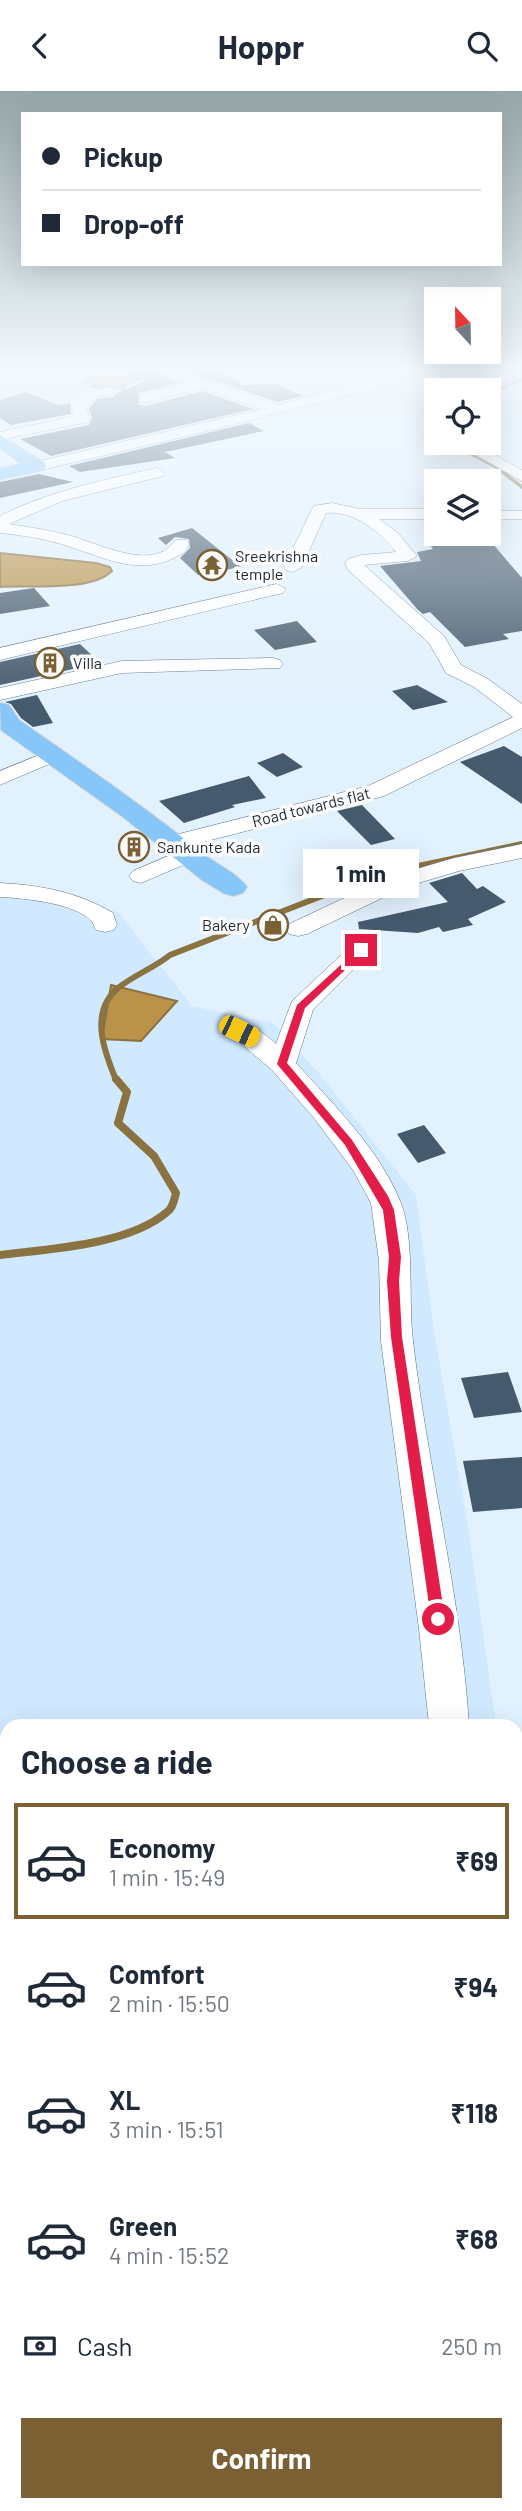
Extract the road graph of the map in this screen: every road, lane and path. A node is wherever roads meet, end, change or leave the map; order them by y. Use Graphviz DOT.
graph roads {
  1 [pos="127,480"];
  2 [pos="356,514"];
  3 [pos="424,515"];
  4 [pos="501,515"];
  5 [pos="520,515"];
  6 [pos="0,522"];
  7 [pos="0,528"];
  8 [pos="181,544"];
  9 [pos="293,567"];
  10 [pos="277,589"];
  11 [pos="0,655"];
  12 [pos="273,664"];
  13 [pos="0,694"];
  14 [pos="0,710"];
  15 [pos="522,714"];
  16 [pos="522,720"];
  17 [pos="54,755"];
  18 [pos="0,779"];
  19 [pos="179,849"];
  20 [pos="522,851"];
  21 [pos="141,876"];
  22 [pos="233,887"];
  23 [pos="0,890"];
  24 [pos="105,925"];
  25 [pos="298,929"];
  26 [pos="361,950"];
  27 [pos="239,1031"];
  28 [pos="282,1064"];
  29 [pos="448,1719"];
  1 -- 6 [label="street"];
  2 -- 3 [label="street"];
  2 -- 9 [label="street"];
  2 -- 15 [label="street"];
  4 -- 5 [label="street"];
  7 -- 8 [label="street"];
  10 -- 11 [label="street"];
  12 -- 13 [label="street"];
  14 -- 17 [label="main road"];
  16 -- 19 [label="street, Road towards flat"];
  17 -- 18 [label="street"];
  17 -- 19 [label="main road"];
  19 -- 21 [label="street, Road towards flat"];
  19 -- 22 [label="main road"];
  20 -- 25 [label="street"];
  23 -- 24 [label="street"];
  26 -- 28 [label="street"];
  27 -- 28 [label="street"];
  28 -- 29 [label="street"];
}
